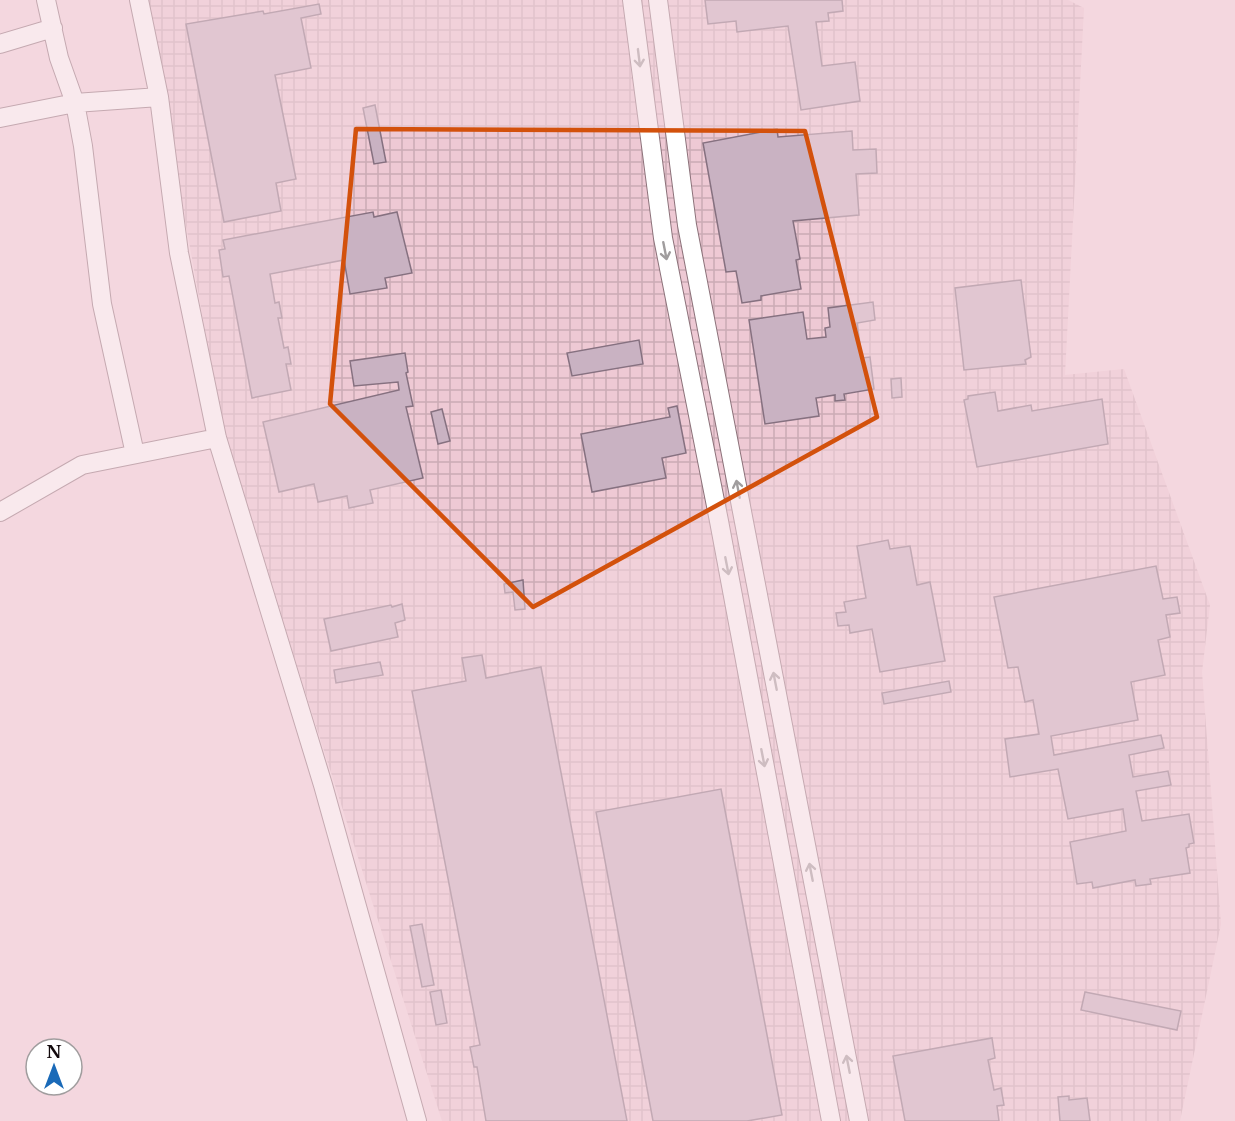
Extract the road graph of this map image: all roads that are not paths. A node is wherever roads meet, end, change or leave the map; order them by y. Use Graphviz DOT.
graph roads {
  1 [pos="46,0"];
  2 [pos="139,0"];
  3 [pos="632,0"];
  4 [pos="658,0"];
  5 [pos="53,28"];
  6 [pos="0,45"];
  7 [pos="159,97"];
  8 [pos="75,103"];
  9 [pos="0,118"];
  10 [pos="217,438"];
  11 [pos="135,454"];
  12 [pos="0,512"];
  13 [pos="417,1121"];
  14 [pos="831,1121"];
  15 [pos="859,1121"];
  1 -- 5 [label="street"];
  2 -- 7 [label="street"];
  3 -- 14 [label="street, one-way"];
  15 -- 4 [label="street, one-way"];
  5 -- 6 [label="street"];
  5 -- 8 [label="street"];
  7 -- 8 [label="street"];
  7 -- 10 [label="street"];
  8 -- 9 [label="street"];
  8 -- 11 [label="street"];
  10 -- 11 [label="street"];
  10 -- 13 [label="street"];
  11 -- 12 [label="street"];
}
